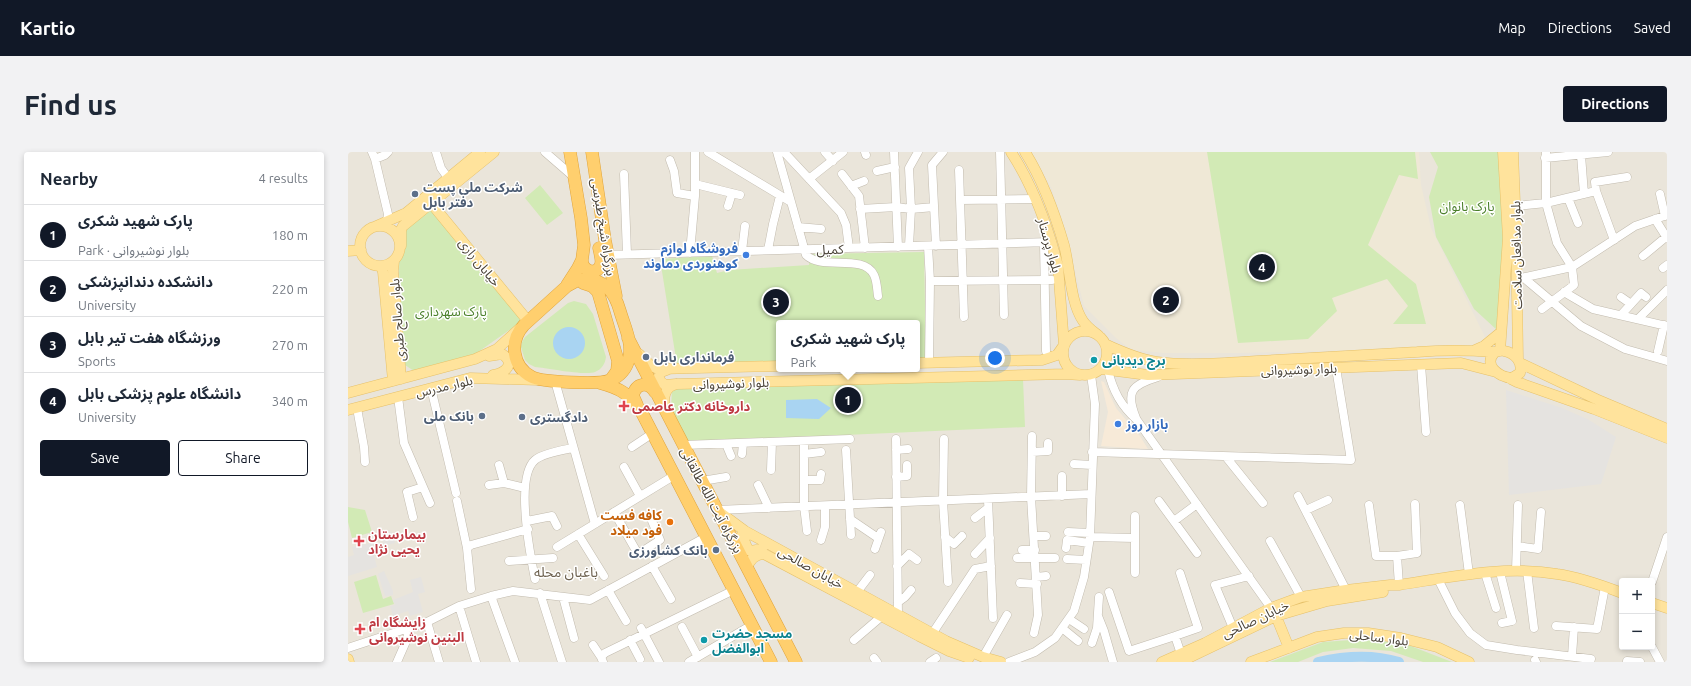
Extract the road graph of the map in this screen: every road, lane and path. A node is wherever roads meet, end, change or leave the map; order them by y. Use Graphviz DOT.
graph roads {
  1 [pos="388,152"];
  2 [pos="436,152"];
  3 [pos="480,152"];
  4 [pos="494,152"];
  5 [pos="545,152"];
  6 [pos="695,152"];
  7 [pos="708,152"];
  8 [pos="777,152"];
  9 [pos="784,152"];
  10 [pos="825,152"];
  11 [pos="843,152"];
  12 [pos="894,152"];
  13 [pos="918,152"];
  14 [pos="943,152"];
  15 [pos="1000,152"];
  16 [pos="1011,152"];
  17 [pos="1025,152"];
  18 [pos="1503,152"];
  19 [pos="1513,152"];
  20 [pos="1608,152"];
  21 [pos="594,153"];
  22 [pos="373,155"];
  23 [pos="571,155"];
  24 [pos="720,155"];
  25 [pos="1545,155"];
  26 [pos="1582,155"];
  27 [pos="670,160"];
  28 [pos="832,161"];
  29 [pos="895,167"];
  30 [pos="959,170"];
  31 [pos="876,171"];
  32 [pos="624,174"];
  33 [pos="842,174"];
  34 [pos="1627,177"];
  35 [pos="448,178"];
  36 [pos="575,178"];
  37 [pos="809,179"];
  38 [pos="864,181"];
  39 [pos="695,184"];
  40 [pos="851,186"];
  41 [pos="1596,191"];
  42 [pos="1584,194"];
  43 [pos="1660,194"];
  44 [pos="695,196"];
  45 [pos="780,196"];
  46 [pos="1568,198"];
  47 [pos="1034,199"];
  48 [pos="960,200"];
  49 [pos="1001,200"];
  50 [pos="791,202"];
  51 [pos="431,203"];
  52 [pos="1546,203"];
  53 [pos="728,206"];
  54 [pos="896,206"];
  55 [pos="1515,206"];
  56 [pos="934,207"];
  57 [pos="860,209"];
  58 [pos="911,209"];
  59 [pos="601,212"];
  60 [pos="1666,216"];
  61 [pos="1655,220"];
  62 [pos="387,221"];
  63 [pos="1578,223"];
  64 [pos="374,226"];
  65 [pos="745,226"];
  66 [pos="798,227"];
  67 [pos="821,229"];
  68 [pos="1667,238"];
  69 [pos="1614,240"];
  70 [pos="1047,242"];
  71 [pos="1002,244"];
  72 [pos="962,245"];
  73 [pos="401,246"];
  74 [pos="909,246"];
  75 [pos="932,246"];
  76 [pos="898,247"];
  77 [pos="849,248"];
  78 [pos="865,248"];
  79 [pos="803,249"];
  80 [pos="360,250"];
  81 [pos="768,250"];
  82 [pos="348,251"];
  83 [pos="742,251"];
  84 [pos="690,252"];
  85 [pos="627,254"];
  86 [pos="608,255"];
  87 [pos="1643,256"];
  88 [pos="582,260"];
  89 [pos="394,261"];
  90 [pos="381,266"];
  91 [pos="1572,267"];
  92 [pos="1520,279"];
  93 [pos="963,280"];
  94 [pos="1004,280"];
  95 [pos="1048,280"];
  96 [pos="930,281"];
  97 [pos="567,287"];
  98 [pos="1667,290"];
  99 [pos="1564,292"];
  100 [pos="878,296"];
  101 [pos="1621,297"];
  102 [pos="1646,297"];
  103 [pos="617,302"];
  104 [pos="1551,302"];
  105 [pos="1631,304"];
  106 [pos="1542,308"];
  107 [pos="1503,314"];
  108 [pos="1004,315"];
  109 [pos="1621,315"];
  110 [pos="964,317"];
  111 [pos="1638,319"];
  112 [pos="526,323"];
  113 [pos="1517,323"];
  114 [pos="1665,325"];
  115 [pos="1501,332"];
  116 [pos="1099,336"];
  117 [pos="631,343"];
  118 [pos="1106,344"];
  119 [pos="1064,345"];
  120 [pos="1461,350"];
  121 [pos="1475,350"];
  122 [pos="1046,351"];
  123 [pos="1658,351"];
  124 [pos="1497,352"];
  125 [pos="1137,358"];
  126 [pos="475,359"];
  127 [pos="1519,361"];
  128 [pos="1667,361"];
  129 [pos="929,362"];
  130 [pos="920,363"];
  131 [pos="1461,363"];
  132 [pos="1421,365"];
  133 [pos="776,366"];
  134 [pos="1336,368"];
  135 [pos="671,369"];
  136 [pos="1105,370"];
  137 [pos="1496,372"];
  138 [pos="1134,374"];
  139 [pos="1166,374"];
  140 [pos="1080,375"];
  141 [pos="1091,375"];
  142 [pos="1507,377"];
  143 [pos="473,378"];
  144 [pos="397,380"];
  145 [pos="542,380"];
  146 [pos="555,380"];
  147 [pos="603,382"];
  148 [pos="677,384"];
  149 [pos="431,388"];
  150 [pos="656,392"];
  151 [pos="348,393"];
  152 [pos="398,397"];
  153 [pos="353,409"];
  154 [pos="665,409"];
  155 [pos="641,411"];
  156 [pos="1137,420"];
  157 [pos="1667,429"];
  158 [pos="1426,432"];
  159 [pos="653,433"];
  160 [pos="1032,436"];
  161 [pos="1667,438"];
  162 [pos="850,439"];
  163 [pos="896,439"];
  164 [pos="944,439"];
  165 [pos="804,441"];
  166 [pos="772,442"];
  167 [pos="742,443"];
  168 [pos="1048,443"];
  169 [pos="726,444"];
  170 [pos="684,445"];
  171 [pos="632,447"];
  172 [pos="573,448"];
  173 [pos="908,449"];
  174 [pos="846,450"];
  175 [pos="896,450"];
  176 [pos="820,452"];
  177 [pos="1032,452"];
  178 [pos="1092,452"];
  179 [pos="742,454"];
  180 [pos="804,454"];
  181 [pos="1162,455"];
  182 [pos="731,456"];
  183 [pos="1226,457"];
  184 [pos="365,462"];
  185 [pos="1074,464"];
  186 [pos="499,465"];
  187 [pos="907,465"];
  188 [pos="1092,465"];
  189 [pos="624,467"];
  190 [pos="771,470"];
  191 [pos="821,474"];
  192 [pos="675,475"];
  193 [pos="1062,476"];
  194 [pos="726,477"];
  195 [pos="896,477"];
  196 [pos="804,480"];
  197 [pos="702,481"];
  198 [pos="504,483"];
  199 [pos="489,485"];
  200 [pos="758,485"];
  201 [pos="423,487"];
  202 [pos="525,488"];
  203 [pos="1091,494"];
  204 [pos="640,496"];
  205 [pos="1062,496"];
  206 [pos="1298,496"];
  207 [pos="1032,497"];
  208 [pos="988,499"];
  209 [pos="1328,500"];
  210 [pos="943,501"];
  211 [pos="1159,501"];
  212 [pos="430,503"];
  213 [pos="896,503"];
  214 [pos="1263,503"];
  215 [pos="849,504"];
  216 [pos="1197,504"];
  217 [pos="1415,504"];
  218 [pos="1369,505"];
  219 [pos="1460,505"];
  220 [pos="1518,505"];
  221 [pos="804,506"];
  222 [pos="825,506"];
  223 [pos="769,508"];
  224 [pos="988,508"];
  225 [pos="717,510"];
  226 [pos="1306,510"];
  227 [pos="614,512"];
  228 [pos="1541,512"];
  229 [pos="1135,516"];
  230 [pos="413,517"];
  231 [pos="975,518"];
  232 [pos="850,519"];
  233 [pos="1174,521"];
  234 [pos="652,522"];
  235 [pos="595,524"];
  236 [pos="527,525"];
  237 [pos="557,526"];
  238 [pos="807,531"];
  239 [pos="1068,532"];
  240 [pos="578,534"];
  241 [pos="752,535"];
  242 [pos="851,535"];
  243 [pos="962,536"];
  244 [pos="1034,536"];
  245 [pos="1046,536"];
  246 [pos="706,537"];
  247 [pos="945,537"];
  248 [pos="1090,537"];
  249 [pos="1667,537"];
  250 [pos="990,538"];
  251 [pos="1135,538"];
  252 [pos="822,540"];
  253 [pos="1270,541"];
  254 [pos="1517,546"];
  255 [pos="557,547"];
  256 [pos="466,548"];
  257 [pos="1066,548"];
  258 [pos="875,549"];
  259 [pos="1022,550"];
  260 [pos="1197,552"];
  261 [pos="976,554"];
  262 [pos="1035,554"];
  263 [pos="1398,556"];
  264 [pos="552,558"];
  265 [pos="1017,558"];
  266 [pos="1055,558"];
  267 [pos="1067,559"];
  268 [pos="531,560"];
  269 [pos="775,560"];
  270 [pos="917,560"];
  271 [pos="1086,560"];
  272 [pos="509,561"];
  273 [pos="652,566"];
  274 [pos="897,566"];
  275 [pos="991,566"];
  276 [pos="747,568"];
  277 [pos="1516,571"];
  278 [pos="1527,571"];
  279 [pos="1180,572"];
  280 [pos="1500,572"];
  281 [pos="1135,573"];
  282 [pos="1485,573"];
  283 [pos="1469,574"];
  284 [pos="870,575"];
  285 [pos="604,576"];
  286 [pos="1046,576"];
  287 [pos="1249,576"];
  288 [pos="1653,578"];
  289 [pos="535,579"];
  290 [pos="1438,579"];
  291 [pos="1036,581"];
  292 [pos="948,582"];
  293 [pos="1020,583"];
  294 [pos="1399,585"];
  295 [pos="1605,587"];
  296 [pos="472,589"];
  297 [pos="608,590"];
  298 [pos="734,590"];
  299 [pos="911,590"];
  300 [pos="1346,590"];
  301 [pos="857,592"];
  302 [pos="1109,592"];
  303 [pos="1619,592"];
  304 [pos="540,593"];
  305 [pos="491,596"];
  306 [pos="563,597"];
  307 [pos="1099,597"];
  308 [pos="1301,597"];
  309 [pos="671,599"];
  310 [pos="898,602"];
  311 [pos="1655,604"];
  312 [pos="459,606"];
  313 [pos="1496,608"];
  314 [pos="1667,608"];
  315 [pos="1274,612"];
  316 [pos="1007,615"];
  317 [pos="882,616"];
  318 [pos="1098,616"];
  319 [pos="993,618"];
  320 [pos="1069,619"];
  321 [pos="902,620"];
  322 [pos="626,621"];
  323 [pos="427,622"];
  324 [pos="1502,623"];
  325 [pos="752,625"];
  326 [pos="1556,626"];
  327 [pos="682,627"];
  328 [pos="1574,627"];
  329 [pos="1062,628"];
  330 [pos="1233,628"];
  331 [pos="1534,628"];
  332 [pos="407,629"];
  333 [pos="1084,630"];
  334 [pos="643,631"];
  335 [pos="1034,633"];
  336 [pos="932,634"];
  337 [pos="1175,636"];
  338 [pos="574,638"];
  339 [pos="630,640"];
  340 [pos="854,640"];
  341 [pos="1078,641"];
  342 [pos="1092,643"];
  343 [pos="593,645"];
  344 [pos="348,648"];
  345 [pos="1289,648"];
  346 [pos="1654,650"];
  347 [pos="698,656"];
  348 [pos="1572,656"];
  349 [pos="1180,658"];
  350 [pos="348,659"];
  351 [pos="640,659"];
  352 [pos="1591,659"];
  353 [pos="602,660"];
  354 [pos="981,660"];
  355 [pos="1627,661"];
  356 [pos="349,662"];
  357 [pos="397,662"];
  358 [pos="439,662"];
  359 [pos="476,662"];
  360 [pos="515,662"];
  361 [pos="562,662"];
  362 [pos="659,662"];
  363 [pos="689,662"];
  364 [pos="771,662"];
  365 [pos="796,662"];
  366 [pos="1001,662"];
  367 [pos="1009,662"];
  368 [pos="1113,662"];
  369 [pos="1162,662"];
  370 [pos="1251,662"];
  371 [pos="1469,662"];
  372 [pos="1640,662"];
  373 [pos="1660,662"];
  1 -- 22 [label="street"];
  2 -- 35 [label="street"];
  3 -- 35 [label="main road"];
  4 -- 51 [label="main road"];
  5 -- 36 [label="street"];
  6 -- 39 [label="street"];
  7 -- 24 [label="street"];
  8 -- 50 [label="street"];
  9 -- 37 [label="street"];
  10 -- 28 [label="street"];
  11 -- 28 [label="street"];
  12 -- 29 [label="street"];
  13 -- 58 [label="street"];
  14 -- 56 [label="street"];
  15 -- 49 [label="street"];
  16 -- 47 [label="main road, بلوار پرستار"];
  17 -- 116 [label="main road, بلوار پرستار"];
  18 -- 107 [label="main road, بلوار مدافعان سلامت"];
  19 -- 55 [label="main road, بلوار مدافعان سلامت"];
  20 -- 26 [label="street"];
  21 -- 59 [label="highway, بزرگراه شیخ طبرسی"];
  22 -- 62 [label="street"];
  23 -- 36 [label="highway, بزرگراه شیخ طبرسی"];
  24 -- 45 [label="street"];
  25 -- 26 [label="street"];
  25 -- 52 [label="street"];
  26 -- 42 [label="street"];
  27 -- 44 [label="street"];
  28 -- 37 [label="street"];
  29 -- 31 [label="street"];
  29 -- 54 [label="street"];
  30 -- 48 [label="street"];
  32 -- 85 [label="street"];
  33 -- 40 [label="street"];
  34 -- 41 [label="street"];
  35 -- 62 [label="main road"];
  36 -- 88 [label="highway, بزرگراه شیخ طبرسی"];
  37 -- 77 [label="street"];
  38 -- 40 [label="street"];
  39 -- 44 [label="street"];
  39 -- 53 [label="street"];
  40 -- 57 [label="street"];
  41 -- 42 [label="street"];
  41 -- 69 [label="street"];
  42 -- 46 [label="street"];
  43 -- 60 [label="street"];
  44 -- 84 [label="street"];
  45 -- 50 [label="street"];
  45 -- 81 [label="street"];
  46 -- 52 [label="street"];
  46 -- 63 [label="street"];
  47 -- 49 [label="street"];
  47 -- 70 [label="main road, بلوار پرستار"];
  48 -- 49 [label="street"];
  48 -- 72 [label="street"];
  49 -- 71 [label="street"];
  50 -- 66 [label="street"];
  51 -- 73 [label="main road"];
  51 -- 112 [label="main road, خیابان رازی"];
  52 -- 55 [label="street"];
  52 -- 91 [label="street"];
  54 -- 57 [label="street"];
  54 -- 58 [label="street"];
  54 -- 76 [label="street"];
  55 -- 92 [label="main road, بلوار مدافعان سلامت"];
  56 -- 58 [label="street"];
  56 -- 75 [label="street"];
  57 -- 78 [label="street"];
  58 -- 74 [label="street"];
  59 -- 86 [label="highway, بزرگراه شیخ طبرسی"];
  59 -- 88 [label="highway"];
  60 -- 61 [label="street"];
  61 -- 68 [label="street"];
  61 -- 69 [label="street"];
  62 -- 64 [label="main road"];
  64 -- 73 [label="main road"];
  64 -- 80 [label="main road"];
  65 -- 83 [label="street"];
  66 -- 67 [label="street"];
  66 -- 79 [label="street"];
  68 -- 87 [label="street"];
  69 -- 91 [label="street"];
  70 -- 71 [label="street, کمیل"];
  70 -- 95 [label="street"];
  70 -- 119 [label="main road, بلوار پرستار"];
  71 -- 72 [label="street, کمیل"];
  71 -- 94 [label="street"];
  72 -- 75 [label="street, کمیل"];
  72 -- 93 [label="street"];
  73 -- 89 [label="main road"];
  74 -- 75 [label="street, کمیل"];
  74 -- 76 [label="street, کمیل"];
  75 -- 96 [label="street"];
  76 -- 78 [label="street, کمیل"];
  77 -- 78 [label="street, کمیل"];
  77 -- 79 [label="street, کمیل"];
  79 -- 81 [label="street, کمیل"];
  79 -- 100 [label="street"];
  80 -- 82 [label="main road"];
  80 -- 90 [label="main road"];
  81 -- 83 [label="street, کمیل"];
  83 -- 84 [label="street, کمیل"];
  84 -- 85 [label="street, کمیل"];
  85 -- 86 [label="street, کمیل"];
  86 -- 103 [label="highway, بزرگراه شیخ طبرسی"];
  88 -- 97 [label="highway, بزرگراه شیخ طبرسی"];
  89 -- 90 [label="main road"];
  89 -- 144 [label="main road, بلوار صالح طبری"];
  90 -- 144 [label="main road, بلوار صالح طبری"];
  91 -- 92 [label="street"];
  91 -- 99 [label="street"];
  92 -- 104 [label="street"];
  92 -- 113 [label="main road, بلوار مدافعان سلامت"];
  93 -- 94 [label="street"];
  93 -- 96 [label="street"];
  93 -- 110 [label="street"];
  94 -- 95 [label="street"];
  94 -- 108 [label="street"];
  95 -- 122 [label="street"];
  96 -- 129 [label="street"];
  97 -- 103 [label="highway"];
  97 -- 112 [label="highway"];
  97 -- 147 [label="highway"];
  98 -- 111 [label="street"];
  99 -- 104 [label="street"];
  99 -- 109 [label="street"];
  101 -- 105 [label="street"];
  102 -- 105 [label="street"];
  103 -- 117 [label="highway"];
  104 -- 106 [label="street"];
  104 -- 128 [label="street"];
  105 -- 109 [label="street"];
  107 -- 113 [label="main road"];
  107 -- 115 [label="main road, بلوار مدافعان سلامت"];
  109 -- 111 [label="street"];
  111 -- 114 [label="street"];
  112 -- 126 [label="main road, بلوار مدرس"];
  112 -- 145 [label="highway"];
  113 -- 127 [label="main road, بلوار مدافعان سلامت"];
  114 -- 123 [label="street"];
  115 -- 121 [label="main road"];
  115 -- 124 [label="main road, بلوار مدافعان سلامت"];
  116 -- 118 [label="main road"];
  116 -- 119 [label="main road"];
  117 -- 135 [label="main road, بلوار نوشیروانی"];
  117 -- 147 [label="highway"];
  117 -- 150 [label="highway, بزرگراه آیت الله طالقانی"];
  118 -- 125 [label="main road, بلوار نوشیروانی"];
  118 -- 136 [label="main road"];
  119 -- 129 [label="main road"];
  119 -- 140 [label="main road"];
  120 -- 121 [label="main road, بلوار نوشیروانی"];
  120 -- 125 [label="main road, بلوار نوشیروانی"];
  120 -- 131 [label="main road"];
  121 -- 124 [label="main road, بلوار نوشیروانی"];
  124 -- 127 [label="main road"];
  124 -- 137 [label="main road"];
  125 -- 138 [label="main road"];
  126 -- 143 [label="main road"];
  126 -- 144 [label="main road, بلوار مدرس"];
  127 -- 142 [label="main road"];
  127 -- 157 [label="main road"];
  129 -- 130 [label="main road"];
  131 -- 132 [label="main road, بلوار نوشیروانی"];
  131 -- 137 [label="main road, بلوار نوشیروانی"];
  132 -- 134 [label="main road, بلوار نوشیروانی"];
  132 -- 158 [label="street"];
  133 -- 135 [label="main road, بلوار نوشیروانی"];
  134 -- 139 [label="main road, بلوار نوشیروانی"];
  134 -- 183 [label="street"];
  135 -- 148 [label="main road"];
  136 -- 138 [label="main road, بلوار نوشیروانی"];
  136 -- 141 [label="main road"];
  136 -- 156 [label="street"];
  137 -- 142 [label="main road"];
  138 -- 139 [label="main road, بلوار نوشیروانی"];
  139 -- 156 [label="street"];
  140 -- 141 [label="main road"];
  140 -- 148 [label="main road, بلوار نوشیروانی"];
  141 -- 178 [label="street"];
  142 -- 161 [label="main road"];
  143 -- 145 [label="main road, بلوار مدرس"];
  143 -- 149 [label="main road, بلوار مدرس"];
  144 -- 151 [label="main road, بلوار مدرس"];
  145 -- 146 [label="highway"];
  146 -- 147 [label="highway"];
  146 -- 172 [label="street"];
  147 -- 155 [label="highway, بزرگراه آیت الله طالقانی"];
  148 -- 154 [label="main road, بلوار نوشیروانی"];
  149 -- 152 [label="main road, بلوار مدرس"];
  149 -- 256 [label="street"];
  150 -- 154 [label="highway, بزرگراه آیت الله طالقانی"];
  150 -- 155 [label="highway"];
  152 -- 153 [label="main road, بلوار مدرس"];
  152 -- 201 [label="street"];
  153 -- 184 [label="street"];
  154 -- 170 [label="highway, بزرگراه آیت الله طالقانی"];
  155 -- 159 [label="highway, بزرگراه آیت الله طالقانی"];
  156 -- 181 [label="street"];
  159 -- 171 [label="street"];
  159 -- 192 [label="highway, بزرگراه آیت الله طالقانی"];
  160 -- 177 [label="street"];
  162 -- 165 [label="street"];
  163 -- 175 [label="street"];
  164 -- 210 [label="street"];
  165 -- 166 [label="street"];
  165 -- 180 [label="street"];
  166 -- 167 [label="street"];
  166 -- 190 [label="street"];
  167 -- 169 [label="street"];
  167 -- 179 [label="street"];
  168 -- 177 [label="street"];
  169 -- 170 [label="street"];
  169 -- 182 [label="street"];
  170 -- 197 [label="highway, بزرگراه آیت الله طالقانی"];
  172 -- 202 [label="street"];
  172 -- 235 [label="street"];
  173 -- 175 [label="street"];
  174 -- 215 [label="street"];
  175 -- 195 [label="street"];
  176 -- 180 [label="street"];
  177 -- 207 [label="street"];
  178 -- 181 [label="street"];
  178 -- 188 [label="street"];
  180 -- 196 [label="street"];
  181 -- 183 [label="street"];
  181 -- 216 [label="street"];
  183 -- 214 [label="street"];
  185 -- 188 [label="street"];
  186 -- 198 [label="street"];
  187 -- 195 [label="street"];
  188 -- 203 [label="street"];
  189 -- 204 [label="street"];
  191 -- 196 [label="street"];
  192 -- 204 [label="street"];
  192 -- 246 [label="highway, بزرگراه آیت الله طالقانی"];
  193 -- 205 [label="street"];
  194 -- 197 [label="street"];
  195 -- 213 [label="street"];
  196 -- 221 [label="street"];
  197 -- 225 [label="highway, بزرگراه آیت الله طالقانی"];
  198 -- 199 [label="street"];
  198 -- 202 [label="street"];
  200 -- 223 [label="street"];
  201 -- 212 [label="street"];
  201 -- 230 [label="street"];
  202 -- 236 [label="street"];
  203 -- 205 [label="street"];
  203 -- 248 [label="street"];
  204 -- 227 [label="street"];
  205 -- 207 [label="street"];
  206 -- 226 [label="street"];
  207 -- 208 [label="street"];
  207 -- 244 [label="street"];
  208 -- 210 [label="street"];
  208 -- 224 [label="street"];
  209 -- 226 [label="street"];
  210 -- 213 [label="street"];
  210 -- 247 [label="street"];
  211 -- 233 [label="street"];
  213 -- 215 [label="street"];
  213 -- 274 [label="street"];
  215 -- 222 [label="street"];
  215 -- 232 [label="street"];
  216 -- 233 [label="street"];
  216 -- 287 [label="street"];
  217 -- 263 [label="street"];
  218 -- 263 [label="street"];
  219 -- 283 [label="street"];
  220 -- 254 [label="street"];
  221 -- 222 [label="street"];
  221 -- 223 [label="street"];
  221 -- 238 [label="street"];
  222 -- 252 [label="street"];
  223 -- 225 [label="street"];
  224 -- 231 [label="street"];
  224 -- 250 [label="street"];
  225 -- 241 [label="main road, خیابان صالحی"];
  225 -- 276 [label="highway, بزرگراه آیت الله طالقانی"];
  226 -- 300 [label="street"];
  227 -- 234 [label="street"];
  227 -- 235 [label="street"];
  228 -- 254 [label="street"];
  229 -- 251 [label="street"];
  232 -- 242 [label="street"];
  232 -- 258 [label="street"];
  233 -- 260 [label="street"];
  235 -- 240 [label="street"];
  236 -- 237 [label="street"];
  236 -- 256 [label="street"];
  236 -- 268 [label="street"];
  239 -- 248 [label="street"];
  240 -- 255 [label="street"];
  240 -- 285 [label="street"];
  241 -- 269 [label="main road"];
  241 -- 301 [label="main road, خیابان صالحی"];
  243 -- 247 [label="street"];
  244 -- 245 [label="street"];
  244 -- 262 [label="street"];
  246 -- 273 [label="street"];
  246 -- 298 [label="highway, بزرگراه آیت الله طالقانی"];
  247 -- 292 [label="street"];
  248 -- 251 [label="street"];
  248 -- 257 [label="street"];
  248 -- 271 [label="street"];
  249 -- 288 [label="street"];
  250 -- 261 [label="street"];
  250 -- 275 [label="street"];
  251 -- 281 [label="street"];
  253 -- 308 [label="street"];
  254 -- 277 [label="street"];
  256 -- 296 [label="street"];
  259 -- 262 [label="street"];
  262 -- 265 [label="street"];
  262 -- 266 [label="street"];
  262 -- 291 [label="street"];
  263 -- 294 [label="street"];
  264 -- 268 [label="street"];
  267 -- 271 [label="street"];
  268 -- 272 [label="street"];
  268 -- 289 [label="street"];
  269 -- 276 [label="main road, خیابان صالحی"];
  269 -- 317 [label="main road, خیابان صالحی"];
  270 -- 274 [label="street"];
  271 -- 320 [label="street"];
  273 -- 297 [label="street"];
  273 -- 309 [label="street"];
  274 -- 310 [label="street"];
  275 -- 319 [label="street"];
  275 -- 336 [label="street"];
  276 -- 365 [label="highway, بزرگراه آیت الله طالقانی"];
  277 -- 278 [label="main road, خيابان صالحی"];
  277 -- 280 [label="main road, خيابان صالحی"];
  278 -- 295 [label="main road, خيابان صالحی"];
  278 -- 331 [label="street"];
  279 -- 337 [label="street"];
  280 -- 282 [label="main road, خيابان صالحی"];
  280 -- 324 [label="street"];
  282 -- 283 [label="main road, خيابان صالحی"];
  282 -- 313 [label="street"];
  283 -- 290 [label="main road, خيابان صالحی"];
  284 -- 301 [label="street"];
  286 -- 291 [label="street"];
  287 -- 315 [label="street"];
  287 -- 330 [label="street"];
  290 -- 294 [label="main road, خيابان صالحی"];
  290 -- 348 [label="street"];
  291 -- 293 [label="street"];
  291 -- 335 [label="street"];
  294 -- 300 [label="main road, خيابان صالحی"];
  294 -- 315 [label="main road, خيابان صالحی"];
  295 -- 303 [label="main road, خيابان صالحی"];
  295 -- 328 [label="street"];
  297 -- 306 [label="street"];
  297 -- 322 [label="street"];
  298 -- 325 [label="highway, بزرگراه آیت الله طالقانی"];
  298 -- 334 [label="street"];
  299 -- 310 [label="street"];
  300 -- 308 [label="main road, خيابان صالحی"];
  301 -- 321 [label="main road, خیابان صالحی"];
  302 -- 337 [label="street"];
  304 -- 305 [label="street"];
  304 -- 306 [label="street"];
  304 -- 361 [label="street"];
  305 -- 312 [label="street"];
  305 -- 360 [label="street"];
  306 -- 338 [label="street"];
  307 -- 318 [label="street"];
  308 -- 315 [label="main road, خيابان صالحی"];
  310 -- 321 [label="street"];
  311 -- 314 [label="main road"];
  312 -- 323 [label="street"];
  312 -- 359 [label="street"];
  315 -- 330 [label="main road, خيابان صالحی"];
  315 -- 345 [label="main road"];
  315 -- 349 [label="main road, خيابان صالحی"];
  316 -- 354 [label="street"];
  317 -- 321 [label="main road, خیابان صالحی"];
  317 -- 340 [label="street"];
  318 -- 342 [label="street"];
  318 -- 368 [label="street"];
  320 -- 329 [label="street"];
  320 -- 333 [label="street"];
  321 -- 336 [label="main road"];
  321 -- 354 [label="main road"];
  323 -- 332 [label="street"];
  323 -- 358 [label="street"];
  325 -- 347 [label="street"];
  325 -- 364 [label="highway, بزرگراه آیت الله طالقانی"];
  326 -- 328 [label="street"];
  327 -- 347 [label="street"];
  328 -- 348 [label="street"];
  329 -- 341 [label="street"];
  329 -- 367 [label="street"];
  330 -- 349 [label="main road, خيابان صالحی"];
  332 -- 344 [label="street"];
  332 -- 357 [label="street"];
  334 -- 339 [label="street"];
  334 -- 362 [label="street"];
  336 -- 354 [label="main road"];
  337 -- 349 [label="street"];
  339 -- 351 [label="street"];
  339 -- 353 [label="street"];
  343 -- 353 [label="street"];
  345 -- 370 [label="main road, بلوار ساحلی"];
  345 -- 371 [label="main road, بلوار ساحلی"];
  346 -- 373 [label="street"];
  347 -- 363 [label="street"];
  348 -- 352 [label="street"];
  349 -- 369 [label="main road, خيابان صالحی"];
  350 -- 356 [label="main road"];
  354 -- 366 [label="main road"];
  355 -- 372 [label="street"];
}
